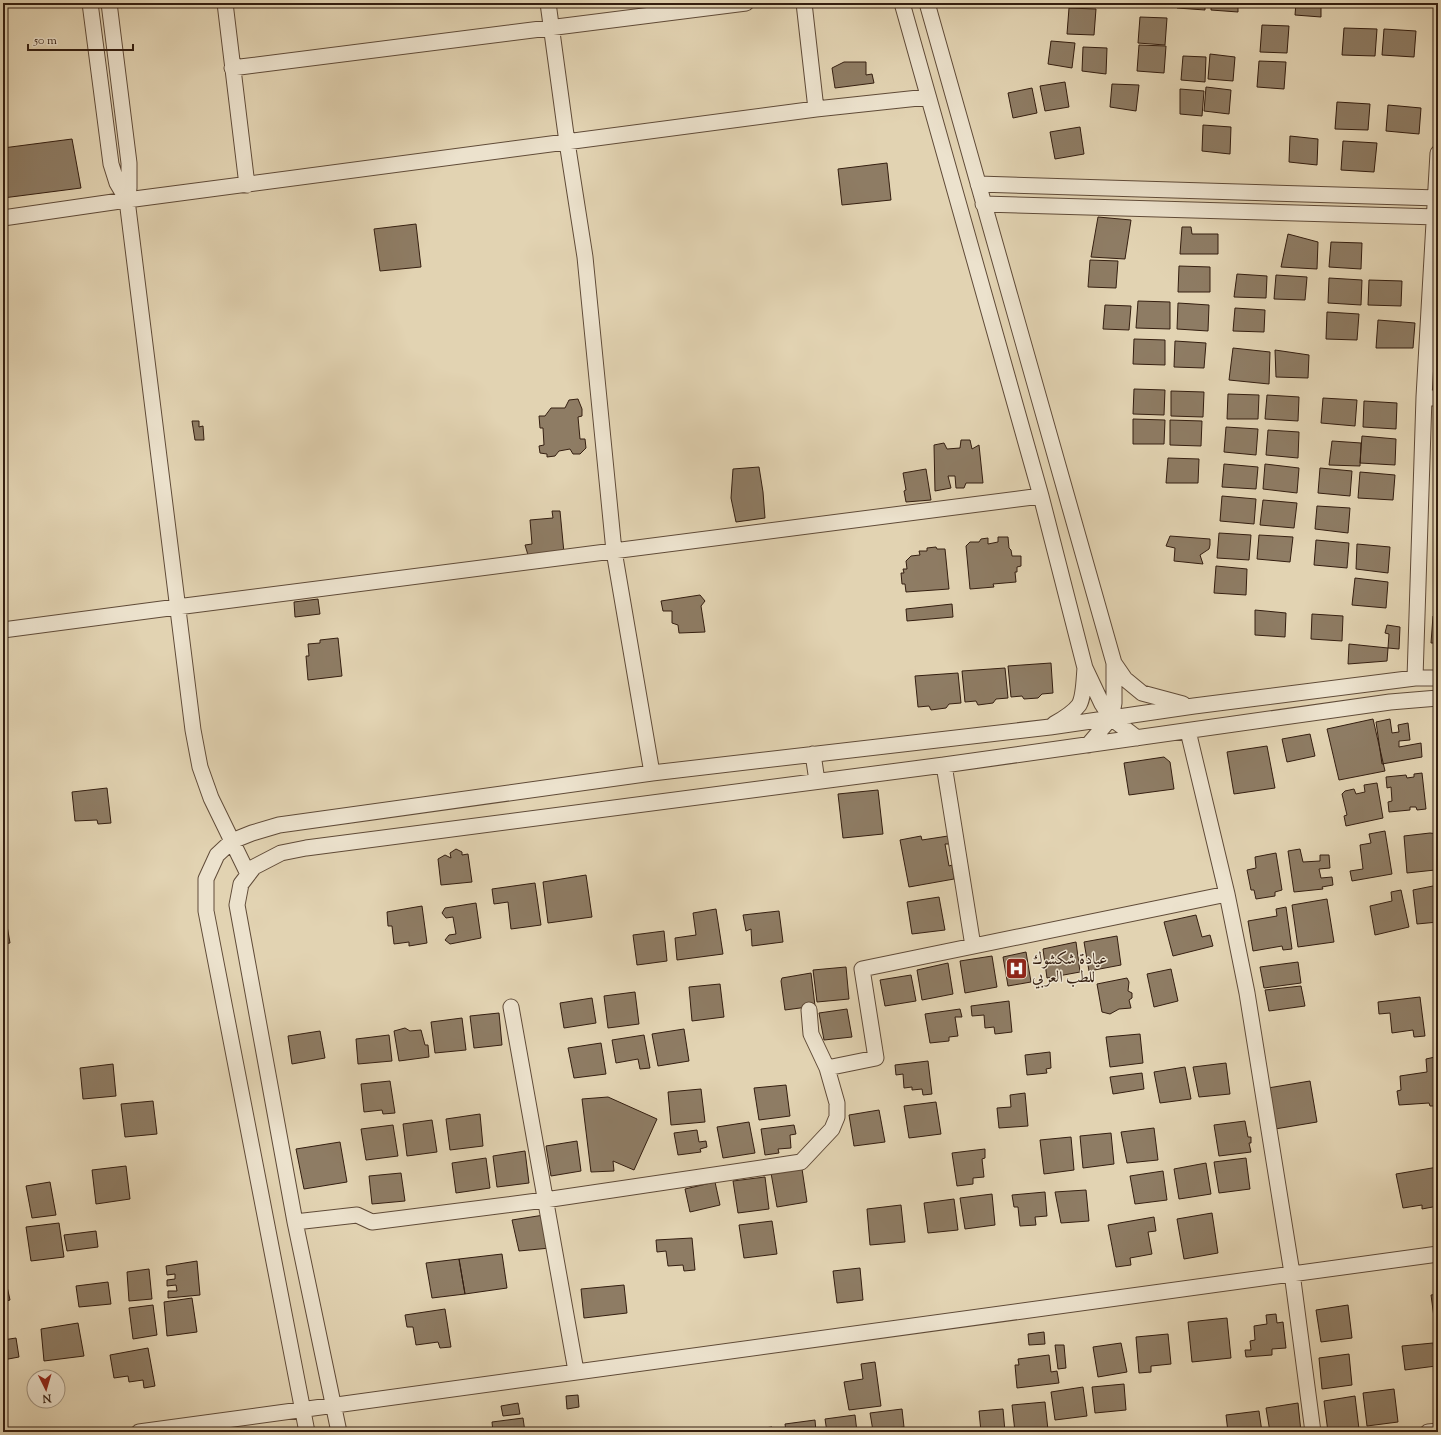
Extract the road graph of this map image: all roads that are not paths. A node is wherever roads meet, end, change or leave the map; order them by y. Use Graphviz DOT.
graph roads {
  1 [pos="90,3"];
  2 [pos="109,3"];
  3 [pos="225,3"];
  4 [pos="548,3"];
  5 [pos="746,3"];
  6 [pos="804,3"];
  7 [pos="902,3"];
  8 [pos="927,3"];
  9 [pos="552,27"];
  10 [pos="232,68"];
  11 [pos="928,97"];
  12 [pos="816,109"];
  13 [pos="567,142"];
  14 [pos="1438,153"];
  15 [pos="978,184"];
  16 [pos="248,185"];
  17 [pos="1437,197"];
  18 [pos="127,200"];
  19 [pos="983,204"];
  20 [pos="1436,217"];
  21 [pos="3,218"];
  22 [pos="1431,398"];
  23 [pos="1051,442"];
  24 [pos="1027,448"];
  25 [pos="1041,496"];
  26 [pos="614,551"];
  27 [pos="177,607"];
  28 [pos="3,630"];
  29 [pos="1114,663"];
  30 [pos="1085,668"];
  31 [pos="1415,678"];
  32 [pos="1438,678"];
  33 [pos="1438,698"];
  34 [pos="1194,706"];
  35 [pos="1111,718"];
  36 [pos="1050,727"];
  37 [pos="1188,731"];
  38 [pos="1137,738"];
  39 [pos="1088,745"];
  40 [pos="812,754"];
  41 [pos="944,765"];
  42 [pos="652,773"];
  43 [pos="817,781"];
  44 [pos="232,841"];
  45 [pos="248,874"];
  46 [pos="1227,894"];
  47 [pos="974,946"];
  48 [pos="512,1007"];
  49 [pos="809,1010"];
  50 [pos="827,1068"];
  51 [pos="545,1200"];
  52 [pos="295,1222"];
  53 [pos="1438,1254"];
  54 [pos="1292,1274"];
  55 [pos="576,1371"];
  56 [pos="333,1405"];
  57 [pos="302,1409"];
  58 [pos="1438,1431"];
  59 [pos="139,1432"];
  60 [pos="307,1432"];
  61 [pos="339,1432"];
  62 [pos="1313,1432"];
  63 [pos="1428,1432"];
  1 -- 18 [label="street"];
  2 -- 18 [label="street"];
  3 -- 10 [label="street"];
  4 -- 9 [label="street"];
  5 -- 9 [label="street"];
  6 -- 12 [label="street"];
  7 -- 11 [label="street"];
  8 -- 15 [label="street"];
  9 -- 10 [label="street"];
  9 -- 13 [label="street"];
  10 -- 16 [label="street"];
  11 -- 12 [label="street"];
  11 -- 24 [label="street"];
  12 -- 13 [label="street"];
  13 -- 16 [label="street"];
  13 -- 26 [label="street"];
  14 -- 17 [label="street"];
  15 -- 17 [label="street"];
  15 -- 19 [label="street"];
  16 -- 18 [label="street"];
  17 -- 20 [label="street"];
  18 -- 21 [label="street"];
  18 -- 27 [label="street"];
  19 -- 20 [label="street"];
  19 -- 23 [label="street"];
  20 -- 22 [label="street"];
  22 -- 31 [label="street"];
  23 -- 24 [label="street"];
  23 -- 29 [label="street"];
  24 -- 25 [label="street"];
  25 -- 26 [label="street"];
  25 -- 30 [label="street"];
  26 -- 27 [label="street"];
  26 -- 42 [label="street"];
  27 -- 28 [label="street"];
  27 -- 44 [label="street"];
  29 -- 34 [label="street"];
  29 -- 35 [label="street"];
  30 -- 35 [label="street"];
  30 -- 36 [label="street"];
  31 -- 32 [label="street"];
  31 -- 34 [label="street"];
  33 -- 37 [label="street"];
  34 -- 35 [label="street"];
  35 -- 36 [label="street"];
  35 -- 38 [label="street"];
  35 -- 39 [label="street"];
  36 -- 40 [label="street"];
  37 -- 38 [label="street"];
  37 -- 46 [label="street"];
  38 -- 39 [label="street"];
  39 -- 41 [label="street"];
  40 -- 42 [label="street"];
  40 -- 43 [label="street"];
  41 -- 43 [label="street"];
  41 -- 47 [label="street"];
  42 -- 44 [label="street"];
  43 -- 45 [label="street"];
  44 -- 45 [label="street"];
  44 -- 57 [label="street"];
  45 -- 52 [label="street"];
  46 -- 47 [label="street"];
  46 -- 54 [label="street"];
  47 -- 50 [label="street"];
  48 -- 51 [label="street"];
  49 -- 50 [label="street"];
  50 -- 51 [label="street"];
  51 -- 52 [label="street"];
  51 -- 55 [label="street"];
  52 -- 56 [label="street"];
  53 -- 54 [label="street"];
  54 -- 55 [label="street"];
  54 -- 62 [label="street"];
  55 -- 56 [label="street"];
  56 -- 57 [label="street"];
  56 -- 61 [label="street"];
  57 -- 59 [label="street"];
  57 -- 60 [label="street"];
  58 -- 63 [label="street"];
}
